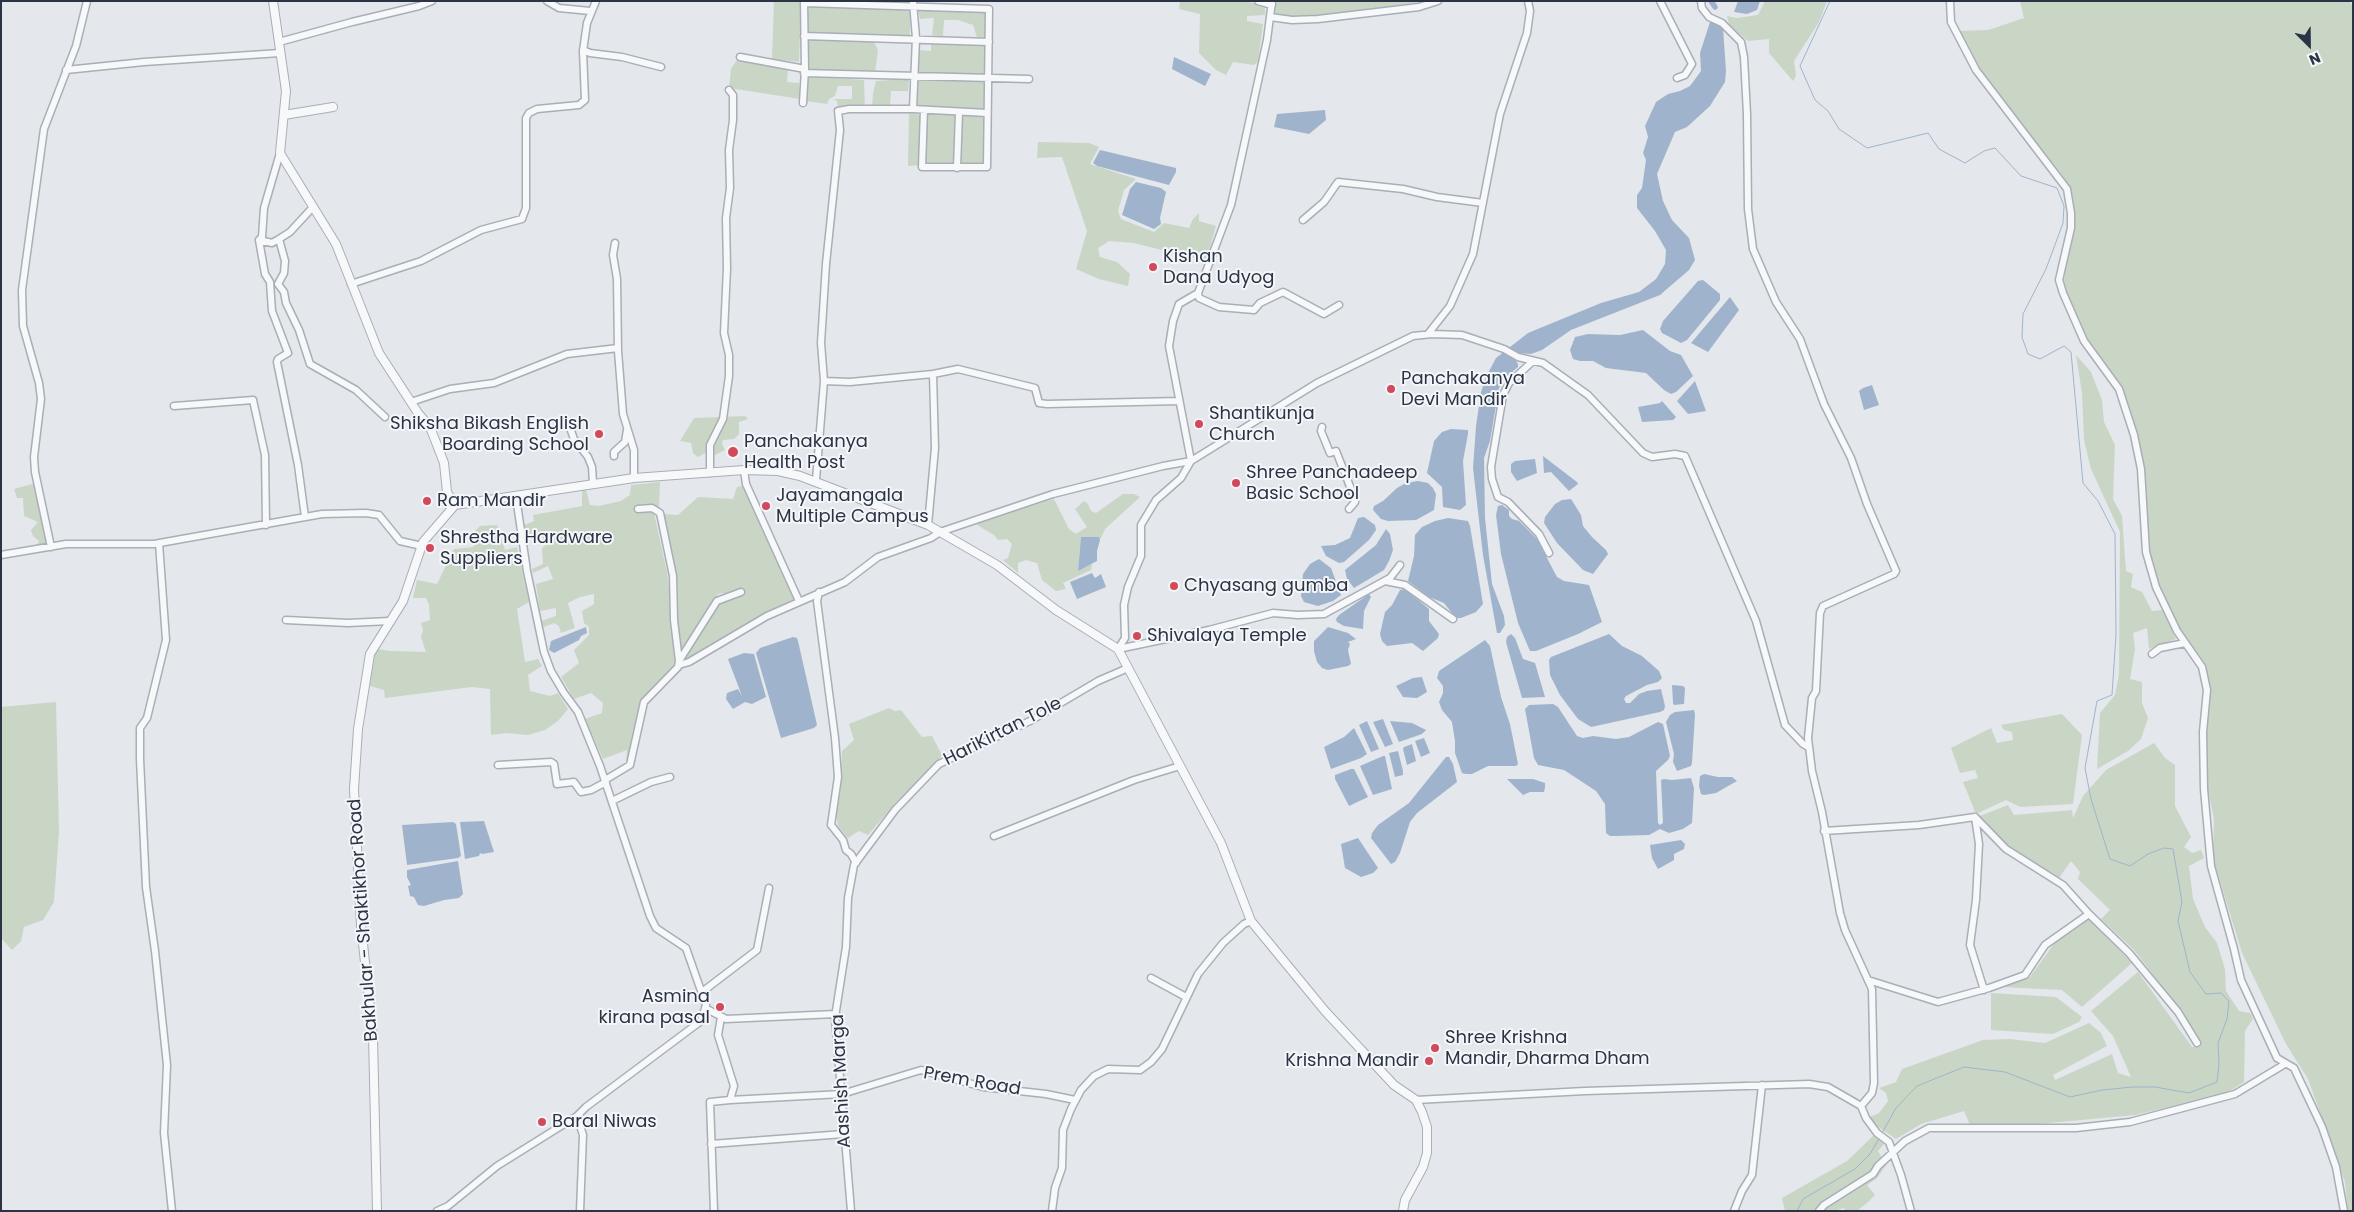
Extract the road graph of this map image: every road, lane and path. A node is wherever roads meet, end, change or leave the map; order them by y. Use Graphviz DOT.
graph roads {
  1 [pos="87,1"];
  2 [pos="273,1"];
  3 [pos="432,1"];
  4 [pos="547,1"];
  5 [pos="596,1"];
  6 [pos="1258,1"];
  7 [pos="1438,1"];
  8 [pos="1528,1"];
  9 [pos="1660,1"];
  10 [pos="1701,1"];
  11 [pos="1950,1"];
  12 [pos="804,2"];
  13 [pos="914,3"];
  14 [pos="1272,3"];
  15 [pos="590,11"];
  16 [pos="1270,17"];
  17 [pos="804,36"];
  18 [pos="916,38"];
  19 [pos="279,42"];
  20 [pos="989,42"];
  21 [pos="583,50"];
  22 [pos="280,53"];
  23 [pos="740,57"];
  24 [pos="661,67"];
  25 [pos="66,70"];
  26 [pos="804,71"];
  27 [pos="915,74"];
  28 [pos="987,78"];
  29 [pos="1676,78"];
  30 [pos="1029,79"];
  31 [pos="729,90"];
  32 [pos="803,103"];
  33 [pos="333,107"];
  34 [pos="913,109"];
  35 [pos="924,110"];
  36 [pos="959,112"];
  37 [pos="986,113"];
  38 [pos="284,115"];
  39 [pos="280,153"];
  40 [pos="957,168"];
  41 [pos="1483,203"];
  42 [pos="313,207"];
  43 [pos="1302,220"];
  44 [pos="279,239"];
  45 [pos="259,240"];
  46 [pos="615,243"];
  47 [pos="351,284"];
  48 [pos="1198,293"];
  49 [pos="1339,305"];
  50 [pos="1428,334"];
  51 [pos="618,348"];
  52 [pos="1533,361"];
  53 [pos="933,374"];
  54 [pos="824,381"];
  55 [pos="1179,401"];
  56 [pos="411,402"];
  57 [pos="174,406"];
  58 [pos="385,417"];
  59 [pos="1322,427"];
  60 [pos="570,428"];
  61 [pos="627,430"];
  62 [pos="614,456"];
  63 [pos="1192,461"];
  64 [pos="744,470"];
  65 [pos="710,473"];
  66 [pos="634,478"];
  67 [pos="816,480"];
  68 [pos="593,483"];
  69 [pos="516,496"];
  70 [pos="455,505"];
  71 [pos="638,509"];
  72 [pos="1348,509"];
  73 [pos="305,517"];
  74 [pos="266,525"];
  75 [pos="928,525"];
  76 [pos="940,532"];
  77 [pos="158,543"];
  78 [pos="422,546"];
  79 [pos="51,547"];
  80 [pos="1549,553"];
  81 [pos="1,555"];
  82 [pos="1400,565"];
  83 [pos="1384,581"];
  84 [pos="741,592"];
  85 [pos="819,592"];
  86 [pos="799,601"];
  87 [pos="1453,619"];
  88 [pos="286,620"];
  89 [pos="390,621"];
  90 [pos="2185,643"];
  91 [pos="1118,649"];
  92 [pos="2152,654"];
  93 [pos="679,663"];
  94 [pos="1128,668"];
  95 [pos="1808,747"];
  96 [pos="498,765"];
  97 [pos="1180,766"];
  98 [pos="670,777"];
  99 [pos="606,781"];
  100 [pos="612,801"];
  101 [pos="1975,817"];
  102 [pos="1824,831"];
  103 [pos="994,836"];
  104 [pos="856,863"];
  105 [pos="769,888"];
  106 [pos="2089,914"];
  107 [pos="1250,921"];
  108 [pos="1151,978"];
  109 [pos="1868,980"];
  110 [pos="1984,990"];
  111 [pos="702,992"];
  112 [pos="1186,997"];
  113 [pos="705,1008"];
  114 [pos="836,1014"];
  115 [pos="721,1017"];
  116 [pos="2197,1043"];
  117 [pos="2284,1064"];
  118 [pos="1762,1085"];
  119 [pos="842,1094"];
  120 [pos="730,1100"];
  121 [pos="1074,1100"];
  122 [pos="1416,1100"];
  123 [pos="1861,1106"];
  124 [pos="577,1116"];
  125 [pos="844,1134"];
  126 [pos="711,1144"];
  127 [pos="1892,1152"];
  128 [pos="441,1210"];
  129 [pos="172,1211"];
  130 [pos="377,1211"];
  131 [pos="580,1211"];
  132 [pos="714,1211"];
  133 [pos="851,1211"];
  134 [pos="1052,1211"];
  135 [pos="1403,1211"];
  136 [pos="1734,1211"];
  137 [pos="1819,1211"];
  138 [pos="1911,1211"];
  139 [pos="2344,1211"];
  1 -- 25 [label="street"];
  2 -- 19 [label="street"];
  3 -- 19 [label="street"];
  4 -- 15 [label="street"];
  5 -- 15 [label="street"];
  6 -- 14 [label="street"];
  7 -- 16 [label="street"];
  8 -- 41 [label="street"];
  9 -- 29 [label="street"];
  10 -- 95 [label="street"];
  11 -- 90 [label="street"];
  12 -- 13 [label="street"];
  12 -- 17 [label="street"];
  13 -- 18 [label="street"];
  13 -- 20 [label="street"];
  14 -- 16 [label="street"];
  15 -- 21 [label="street"];
  16 -- 48 [label="street"];
  17 -- 18 [label="street"];
  17 -- 26 [label="street"];
  18 -- 20 [label="street"];
  18 -- 27 [label="street"];
  19 -- 22 [label="street"];
  20 -- 28 [label="street"];
  21 -- 24 [label="street"];
  21 -- 47 [label="street"];
  22 -- 25 [label="street"];
  22 -- 38 [label="street"];
  23 -- 26 [label="street"];
  25 -- 79 [label="street"];
  26 -- 27 [label="street"];
  26 -- 32 [label="street"];
  27 -- 28 [label="street"];
  27 -- 34 [label="street"];
  28 -- 30 [label="street"];
  28 -- 37 [label="street"];
  31 -- 65 [label="street"];
  33 -- 38 [label="street"];
  34 -- 35 [label="street"];
  34 -- 54 [label="street"];
  35 -- 36 [label="street"];
  35 -- 40 [label="street"];
  36 -- 37 [label="street"];
  36 -- 40 [label="street"];
  37 -- 40 [label="street"];
  38 -- 39 [label="street"];
  39 -- 42 [label="street"];
  39 -- 45 [label="street"];
  41 -- 43 [label="street"];
  41 -- 50 [label="street"];
  42 -- 44 [label="street"];
  42 -- 47 [label="street"];
  44 -- 45 [label="street"];
  44 -- 58 [label="street"];
  45 -- 73 [label="street"];
  46 -- 51 [label="street"];
  47 -- 56 [label="street"];
  48 -- 49 [label="street"];
  48 -- 55 [label="street"];
  50 -- 52 [label="street"];
  50 -- 63 [label="street"];
  51 -- 56 [label="street"];
  51 -- 61 [label="street"];
  52 -- 80 [label="street"];
  52 -- 95 [label="street"];
  53 -- 54 [label="street"];
  53 -- 55 [label="street"];
  53 -- 75 [label="street"];
  54 -- 67 [label="street"];
  55 -- 63 [label="street"];
  56 -- 70 [label="street"];
  57 -- 74 [label="street"];
  59 -- 72 [label="street"];
  60 -- 68 [label="street"];
  61 -- 62 [label="street"];
  61 -- 66 [label="street"];
  63 -- 76 [label="street"];
  63 -- 91 [label="street"];
  64 -- 65 [label="street"];
  64 -- 67 [label="street"];
  64 -- 86 [label="street"];
  65 -- 66 [label="street"];
  66 -- 68 [label="street"];
  67 -- 75 [label="street"];
  68 -- 69 [label="street"];
  69 -- 70 [label="street"];
  69 -- 99 [label="street"];
  70 -- 78 [label="street, Bakhular - Shaktikhor Road"];
  71 -- 93 [label="street"];
  73 -- 74 [label="street"];
  73 -- 78 [label="street"];
  74 -- 77 [label="street"];
  75 -- 76 [label="street"];
  76 -- 85 [label="street"];
  76 -- 91 [label="street"];
  77 -- 79 [label="street"];
  77 -- 129 [label="street"];
  78 -- 89 [label="street, Bakhular - Shaktikhor Road"];
  79 -- 81 [label="street"];
  82 -- 83 [label="street"];
  83 -- 87 [label="street"];
  83 -- 91 [label="street"];
  84 -- 93 [label="street"];
  85 -- 86 [label="street"];
  85 -- 104 [label="street"];
  86 -- 93 [label="street"];
  88 -- 89 [label="street"];
  89 -- 130 [label="street, Bakhular - Shaktikhor Road"];
  90 -- 92 [label="street"];
  90 -- 117 [label="street"];
  91 -- 94 [label="street"];
  93 -- 99 [label="street"];
  94 -- 97 [label="street"];
  94 -- 104 [label="street, HariKirtan Tole"];
  95 -- 102 [label="street"];
  96 -- 99 [label="street"];
  97 -- 103 [label="street"];
  97 -- 107 [label="street"];
  98 -- 100 [label="street"];
  99 -- 100 [label="street"];
  100 -- 111 [label="street"];
  101 -- 102 [label="street"];
  101 -- 106 [label="street"];
  101 -- 110 [label="street"];
  102 -- 109 [label="street"];
  104 -- 114 [label="street, Aashish Marga"];
  105 -- 111 [label="street"];
  106 -- 110 [label="street"];
  106 -- 116 [label="street"];
  107 -- 112 [label="street"];
  107 -- 122 [label="street"];
  108 -- 112 [label="street"];
  109 -- 110 [label="street"];
  109 -- 123 [label="street"];
  111 -- 113 [label="street"];
  112 -- 121 [label="street"];
  113 -- 115 [label="street"];
  113 -- 124 [label="street"];
  114 -- 115 [label="street"];
  114 -- 119 [label="street, Aashish Marga"];
  115 -- 120 [label="street"];
  117 -- 127 [label="street"];
  117 -- 139 [label="street"];
  118 -- 122 [label="street"];
  118 -- 123 [label="street"];
  118 -- 136 [label="street"];
  119 -- 120 [label="street, Prem Road"];
  119 -- 121 [label="street, Prem Road"];
  119 -- 125 [label="street, Aashish Marga"];
  120 -- 126 [label="street, Prem Road"];
  121 -- 134 [label="street"];
  122 -- 135 [label="street"];
  123 -- 127 [label="street"];
  124 -- 128 [label="street"];
  124 -- 131 [label="street"];
  125 -- 126 [label="street"];
  125 -- 133 [label="street, Aashish Marga"];
  126 -- 132 [label="street"];
  127 -- 137 [label="street"];
  127 -- 138 [label="street"];
}
